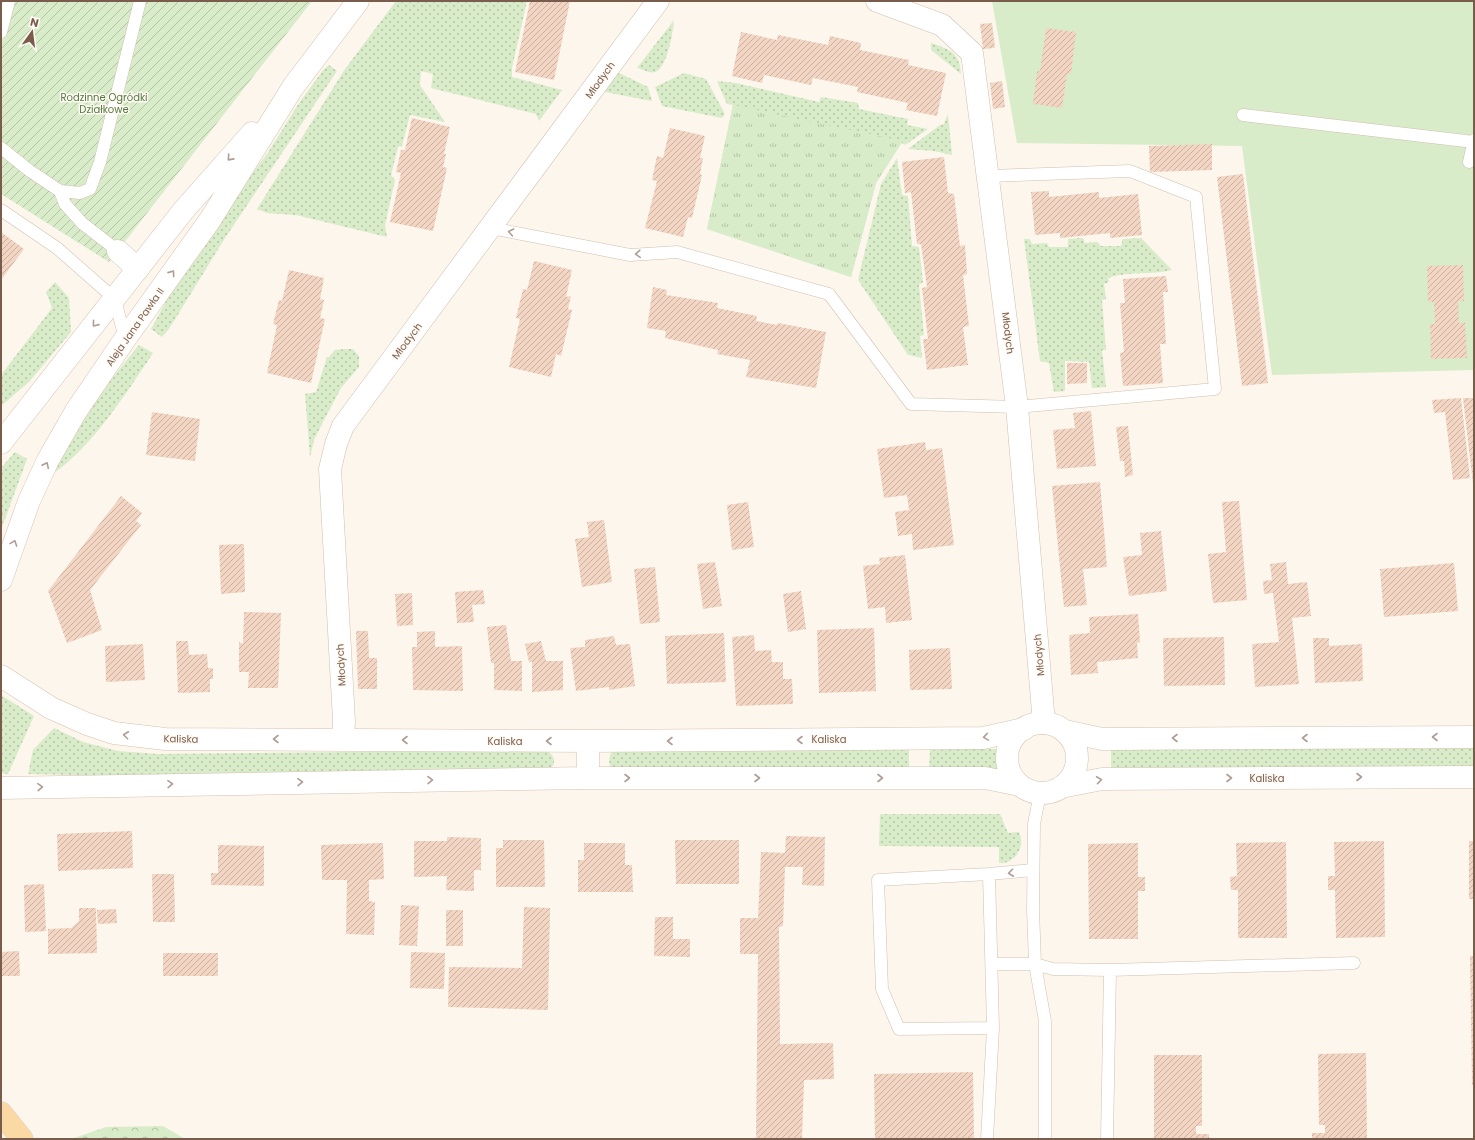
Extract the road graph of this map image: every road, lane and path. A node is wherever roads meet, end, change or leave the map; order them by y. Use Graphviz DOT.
graph roads {
  1 [pos="8,1"];
  2 [pos="140,1"];
  3 [pos="358,1"];
  4 [pos="658,1"];
  5 [pos="877,1"];
  6 [pos="1,32"];
  7 [pos="293,88"];
  8 [pos="1243,115"];
  9 [pos="1474,141"];
  10 [pos="1,148"];
  11 [pos="1469,162"];
  12 [pos="988,176"];
  13 [pos="60,191"];
  14 [pos="1,210"];
  15 [pos="491,228"];
  16 [pos="118,251"];
  17 [pos="138,269"];
  18 [pos="115,299"];
  19 [pos="125,339"];
  20 [pos="1017,407"];
  21 [pos="1,443"];
  22 [pos="1,580"];
  23 [pos="1,676"];
  24 [pos="1044,723"];
  25 [pos="1024,729"];
  26 [pos="1064,731"];
  27 [pos="1474,737"];
  28 [pos="343,739"];
  29 [pos="588,741"];
  30 [pos="1474,777"];
  31 [pos="588,778"];
  32 [pos="1020,785"];
  33 [pos="1061,787"];
  34 [pos="1,788"];
  35 [pos="1040,793"];
  36 [pos="1033,870"];
  37 [pos="990,874"];
  38 [pos="1354,963"];
  39 [pos="992,964"];
  40 [pos="1035,964"];
  41 [pos="1110,970"];
  42 [pos="993,1028"];
  43 [pos="1,1113"];
  44 [pos="1,1136"];
  45 [pos="3,1139"];
  46 [pos="22,1139"];
  47 [pos="987,1139"];
  48 [pos="1045,1139"];
  49 [pos="1107,1139"];
  1 -- 6 [label="lane"];
  2 -- 13 [label="lane"];
  3 -- 7 [label="street, Aleja Jana Pawła II"];
  4 -- 15 [label="street, Młodych"];
  5 -- 12 [label="street, Młodych"];
  7 -- 17 [label="street, Aleja Jana Pawła II, one-way"];
  19 -- 7 [label="street, Aleja Jana Pawła II, one-way"];
  8 -- 9 [label="lane"];
  9 -- 11 [label="lane"];
  10 -- 13 [label="lane"];
  12 -- 20 [label="street, Młodych"];
  12 -- 20 [label="lane"];
  13 -- 16 [label="lane"];
  14 -- 18 [label="lane"];
  20 -- 15 [label="lane, one-way"];
  15 -- 28 [label="street, Młodych"];
  16 -- 17 [label="street"];
  17 -- 18 [label="street, Aleja Jana Pawła II"];
  18 -- 19 [label="lane"];
  18 -- 21 [label="street, Aleja Jana Pawła II, one-way"];
  22 -- 19 [label="street, Aleja Jana Pawła II, one-way"];
  20 -- 24 [label="street, Młodych"];
  28 -- 23 [label="street, Kaliska, one-way"];
  24 -- 25 [label="street"];
  24 -- 26 [label="street"];
  25 -- 29 [label="street, Kaliska, one-way"];
  25 -- 32 [label="street"];
  27 -- 26 [label="street, one-way"];
  26 -- 33 [label="street"];
  29 -- 28 [label="street, Kaliska, one-way"];
  29 -- 31 [label="street"];
  33 -- 30 [label="street, Kaliska, one-way"];
  31 -- 32 [label="street, one-way"];
  34 -- 31 [label="street, one-way"];
  32 -- 35 [label="street"];
  33 -- 35 [label="street"];
  35 -- 36 [label="lane"];
  36 -- 37 [label="lane, one-way"];
  36 -- 40 [label="lane"];
  37 -- 39 [label="lane"];
  37 -- 42 [label="lane"];
  38 -- 41 [label="lane"];
  39 -- 40 [label="lane"];
  39 -- 42 [label="lane"];
  40 -- 41 [label="lane"];
  40 -- 48 [label="lane"];
  41 -- 49 [label="lane"];
  42 -- 47 [label="lane"];
  43 -- 46 [label="main road"];
  44 -- 45 [label="main road"];
}
